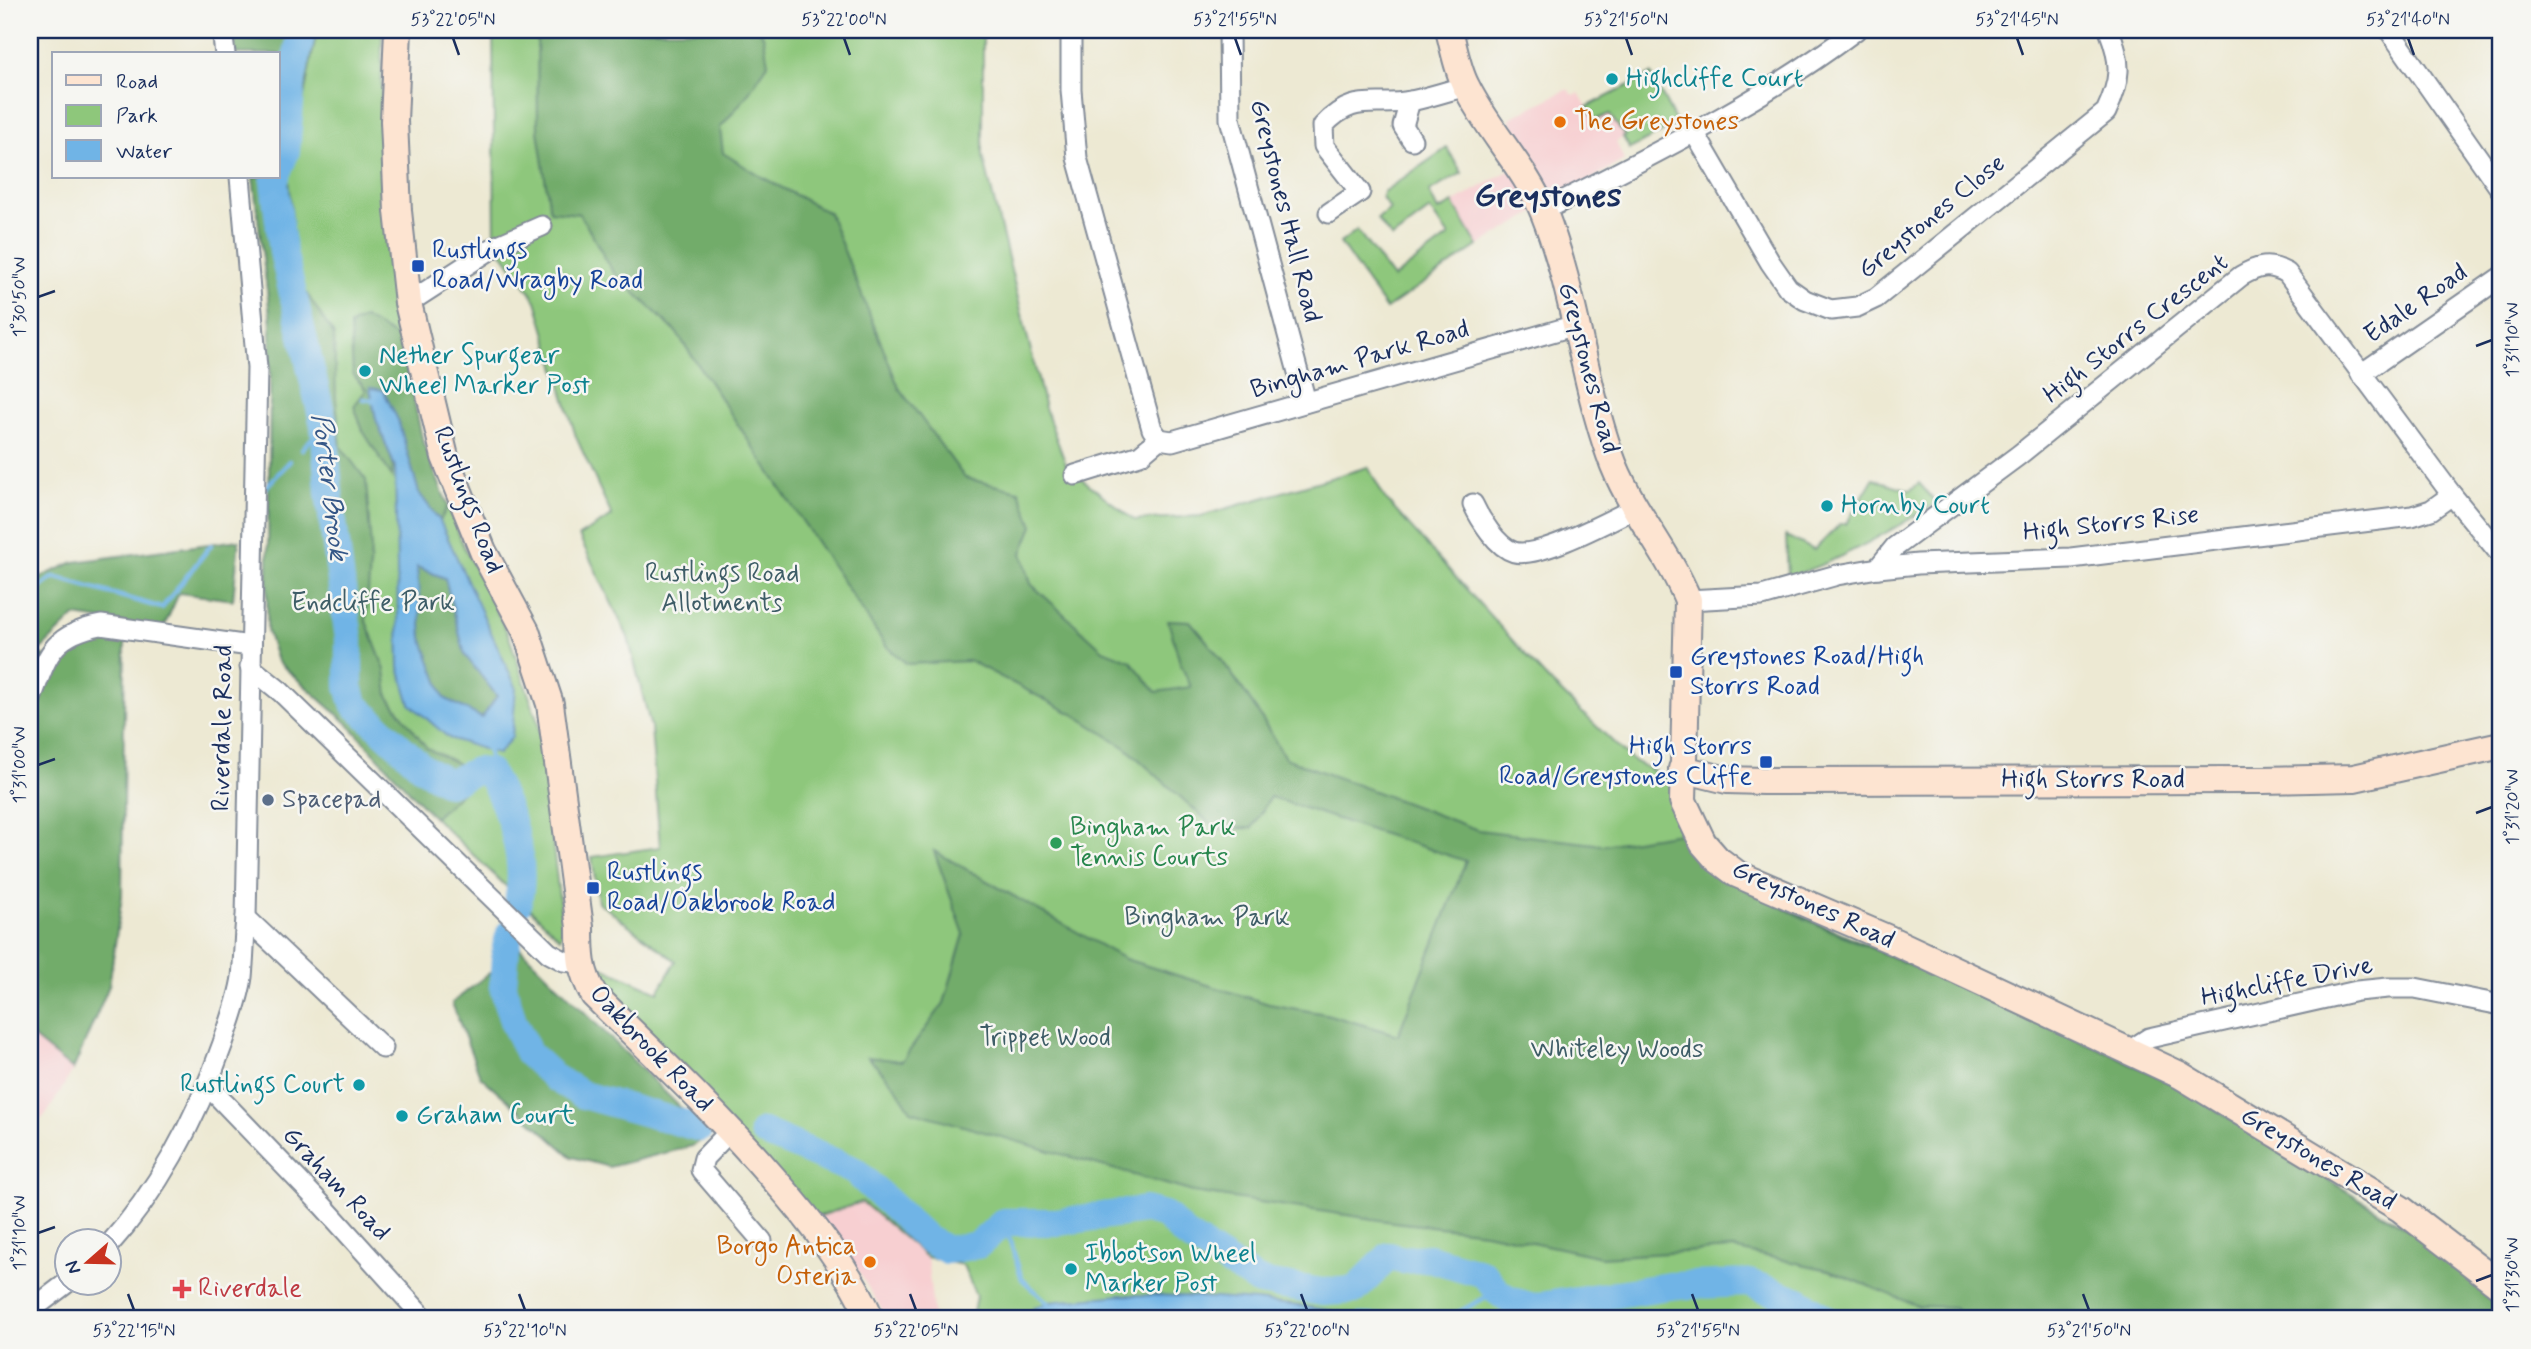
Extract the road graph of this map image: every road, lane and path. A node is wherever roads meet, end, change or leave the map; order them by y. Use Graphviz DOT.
graph roads {
  1 [pos="222,30"];
  2 [pos="398,30"];
  3 [pos="1071,30"];
  4 [pos="1229,30"];
  5 [pos="1856,30"];
  6 [pos="2109,30"];
  7 [pos="2389,30"];
  8 [pos="1452,31"];
  9 [pos="225,52"];
  10 [pos="1466,86"];
  11 [pos="1410,101"];
  12 [pos="1694,132"];
  13 [pos="1412,140"];
  14 [pos="240,178"];
  15 [pos="2501,190"];
  16 [pos="1543,211"];
  17 [pos="1329,213"];
  18 [pos="542,226"];
  19 [pos="2501,277"];
  20 [pos="408,303"];
  21 [pos="1576,325"];
  22 [pos="2361,374"];
  23 [pos="1306,402"];
  24 [pos="1159,439"];
  25 [pos="1075,475"];
  26 [pos="2452,495"];
  27 [pos="1474,504"];
  28 [pos="1635,508"];
  29 [pos="2501,555"];
  30 [pos="1878,568"];
  31 [pos="1688,600"];
  32 [pos="250,646"];
  33 [pos="250,667"];
  34 [pos="30,702"];
  35 [pos="2501,745"];
  36 [pos="1682,769"];
  37 [pos="246,918"];
  38 [pos="581,963"];
  39 [pos="2501,1005"];
  40 [pos="383,1048"];
  41 [pos="2129,1051"];
  42 [pos="208,1086"];
  43 [pos="731,1130"];
  44 [pos="122,1230"];
  45 [pos="762,1241"];
  46 [pos="2501,1286"];
  47 [pos="52,1295"];
  48 [pos="30,1311"];
  49 [pos="425,1319"];
  50 [pos="871,1319"];
  1 -- 9 [label="street"];
  2 -- 20 [label="street, Rustlings Road"];
  3 -- 24 [label="street"];
  4 -- 23 [label="street, Greystones Hall Road"];
  5 -- 12 [label="street"];
  6 -- 12 [label="street, Greystones Close"];
  7 -- 15 [label="street"];
  8 -- 10 [label="street, Greystones Road"];
  10 -- 11 [label="street"];
  10 -- 16 [label="street, Greystones Road"];
  11 -- 13 [label="street"];
  11 -- 17 [label="street"];
  12 -- 16 [label="street"];
  14 -- 32 [label="street, Riverdale Road"];
  16 -- 21 [label="street, Greystones Road"];
  18 -- 20 [label="street"];
  19 -- 22 [label="street, Edale Road"];
  20 -- 38 [label="street, Rustlings Road"];
  21 -- 23 [label="street, Bingham Park Road"];
  21 -- 28 [label="street, Greystones Road"];
  22 -- 26 [label="street, High Storrs Crescent"];
  22 -- 30 [label="street, High Storrs Crescent"];
  23 -- 24 [label="street, Bingham Park Road"];
  24 -- 25 [label="street, Bingham Park Road"];
  26 -- 29 [label="street, High Storrs Crescent"];
  26 -- 30 [label="street, High Storrs Rise"];
  27 -- 28 [label="street"];
  28 -- 31 [label="street, Greystones Road"];
  30 -- 31 [label="street, High Storrs Rise"];
  31 -- 36 [label="street, Greystones Road"];
  32 -- 33 [label="street, Riverdale Road"];
  32 -- 34 [label="street"];
  33 -- 37 [label="street, Riverdale Road"];
  33 -- 38 [label="street, Oakbrook Road"];
  35 -- 36 [label="street, High Storrs Road"];
  36 -- 41 [label="street, Greystones Road"];
  37 -- 40 [label="street"];
  37 -- 42 [label="street, Riverdale Road"];
  38 -- 43 [label="street, Oakbrook Road"];
  39 -- 41 [label="street, Highcliffe Drive"];
  41 -- 46 [label="street, Greystones Road"];
  42 -- 44 [label="street, Riverdale Road"];
  42 -- 49 [label="street, Graham Road"];
  43 -- 45 [label="street"];
  43 -- 50 [label="street, Oakbrook Road"];
  47 -- 48 [label="street"];
}
